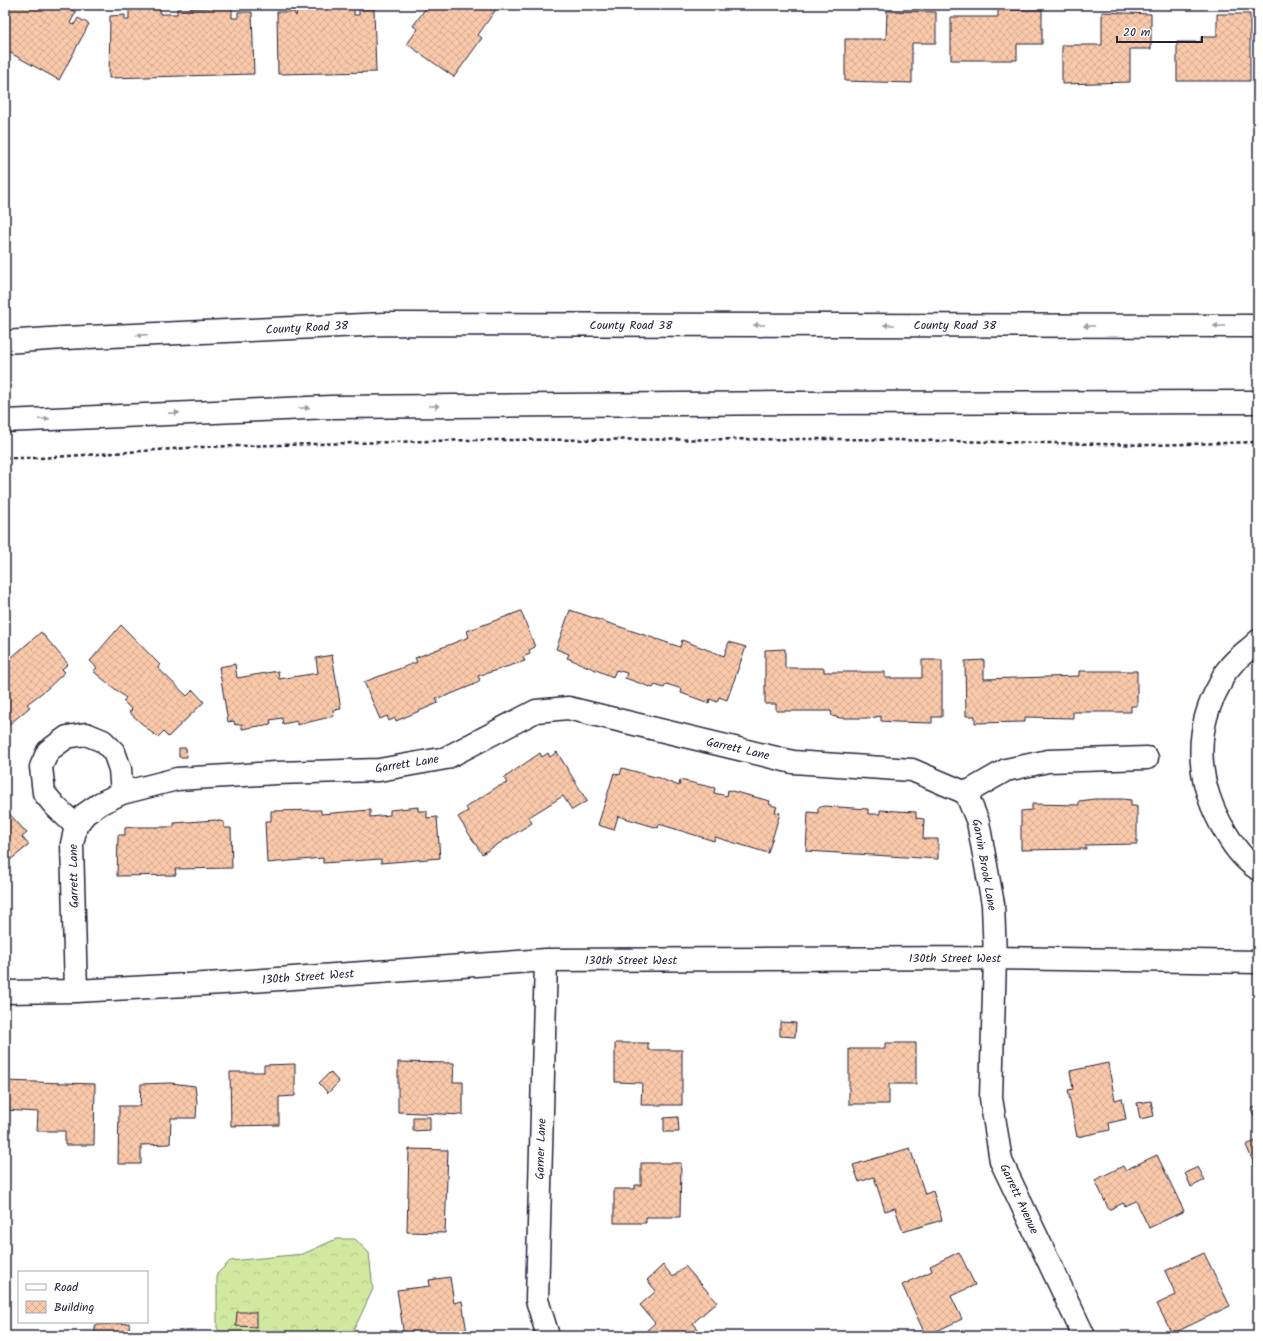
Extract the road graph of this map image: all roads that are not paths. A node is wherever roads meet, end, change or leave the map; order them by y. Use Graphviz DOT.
graph roads {
  1 [pos="1258,326"];
  2 [pos="5,342"];
  3 [pos="1258,402"];
  4 [pos="5,421"];
  5 [pos="1258,641"];
  6 [pos="1146,758"];
  7 [pos="122,793"];
  8 [pos="966,793"];
  9 [pos="76,826"];
  10 [pos="1258,869"];
  11 [pos="995,958"];
  12 [pos="546,960"];
  13 [pos="1258,962"];
  14 [pos="76,991"];
  15 [pos="5,992"];
  16 [pos="548,1336"];
  17 [pos="1084,1336"];
  1 -- 2 [label="street, County Road 38, one-way"];
  4 -- 3 [label="street, one-way"];
  5 -- 10 [label="street"];
  6 -- 8 [label="street"];
  7 -- 8 [label="street, Garrett Lane"];
  7 -- 9 [label="street, Garrett Lane"];
  7 -- 9 [label="street"];
  8 -- 11 [label="street, Garvin Brook Lane"];
  9 -- 14 [label="street, Garrett Lane"];
  11 -- 12 [label="street, 130th Street West"];
  11 -- 13 [label="street, 130th Street West"];
  11 -- 17 [label="street, Garrett Avenue"];
  12 -- 14 [label="street, 130th Street West"];
  12 -- 16 [label="street, Garner Lane"];
  14 -- 15 [label="street, 130th Street West"];
}
